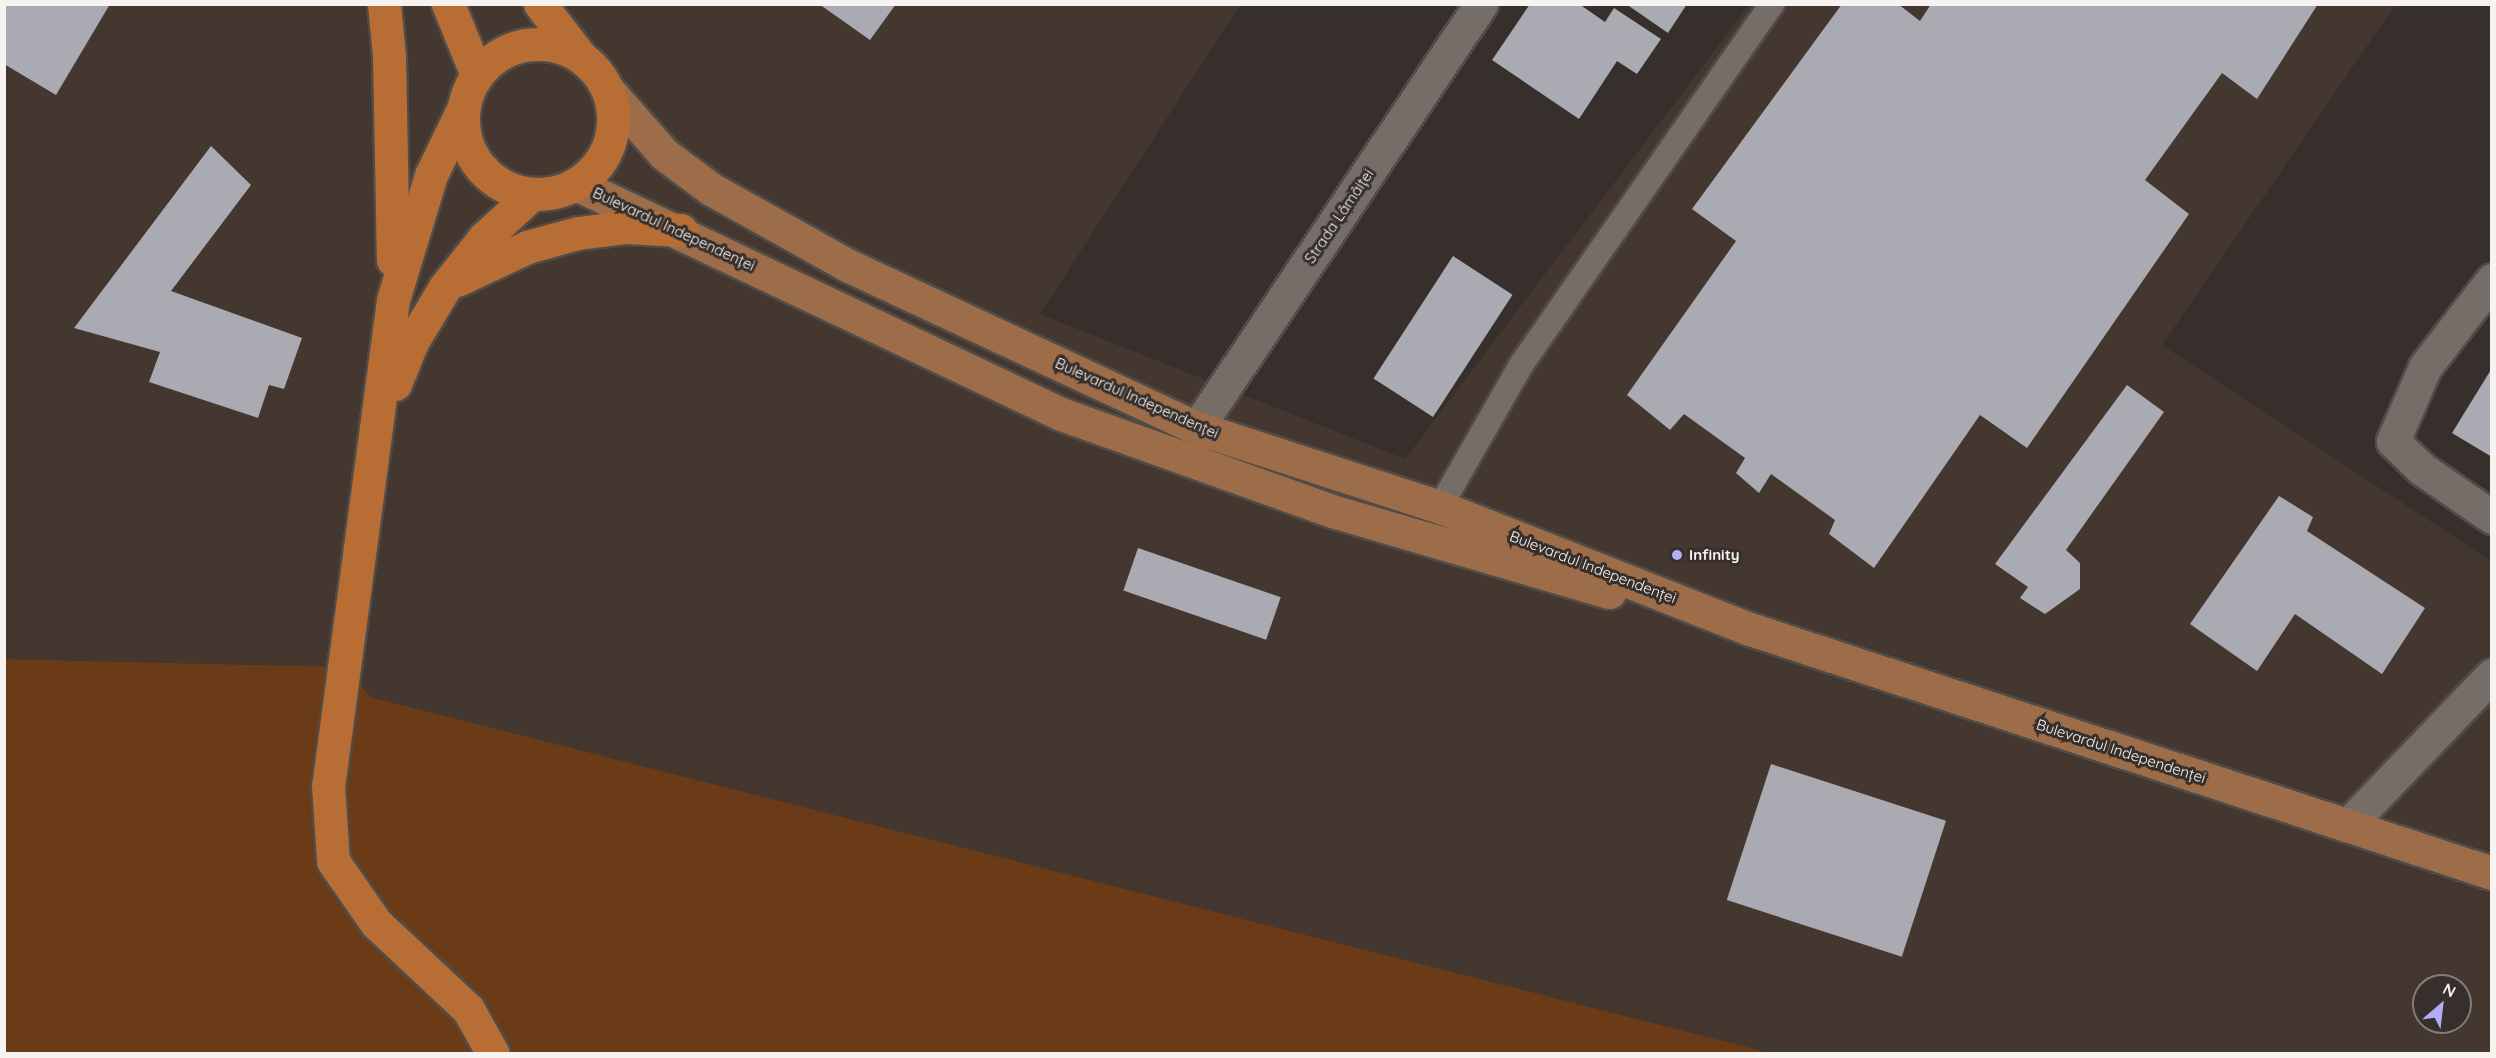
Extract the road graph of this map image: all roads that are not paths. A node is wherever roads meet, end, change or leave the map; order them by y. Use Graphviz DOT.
graph roads {
  1 [pos="384,4"];
  2 [pos="448,4"];
  3 [pos="540,4"];
  4 [pos="1481,4"];
  5 [pos="1772,4"];
  6 [pos="580,56"];
  7 [pos="477,75"];
  8 [pos="608,90"];
  9 [pos="464,107"];
  10 [pos="576,184"];
  11 [pos="532,194"];
  12 [pos="681,230"];
  13 [pos="2492,280"];
  14 [pos="445,287"];
  15 [pos="393,300"];
  16 [pos="379,425"];
  17 [pos="1197,428"];
  18 [pos="1440,507"];
  19 [pos="2492,517"];
  20 [pos="1750,629"];
  21 [pos="2492,675"];
  22 [pos="2348,825"];
  23 [pos="2492,873"];
  24 [pos="493,1053"];
  1 -- 15 [label="highway"];
  2 -- 7 [label="highway"];
  3 -- 6 [label="highway"];
  4 -- 17 [label="street, Strada Lămâiței"];
  5 -- 18 [label="lane"];
  6 -- 7 [label="highway"];
  6 -- 8 [label="highway"];
  7 -- 9 [label="highway"];
  8 -- 10 [label="highway"];
  8 -- 17 [label="main road, Bulevardul Independenței"];
  9 -- 11 [label="highway"];
  9 -- 15 [label="highway"];
  10 -- 11 [label="highway"];
  10 -- 12 [label="main road, Bulevardul Independenței"];
  11 -- 14 [label="highway"];
  12 -- 14 [label="highway"];
  12 -- 20 [label="main road, Bulevardul Independenței"];
  13 -- 19 [label="street"];
  14 -- 16 [label="highway"];
  15 -- 16 [label="highway"];
  16 -- 24 [label="highway"];
  17 -- 18 [label="main road, Bulevardul Independenței"];
  18 -- 20 [label="main road, Bulevardul Independenței"];
  20 -- 22 [label="main road, Bulevardul Independenței"];
  21 -- 22 [label="street"];
  22 -- 23 [label="main road, Bulevardul Independenței"];
}
